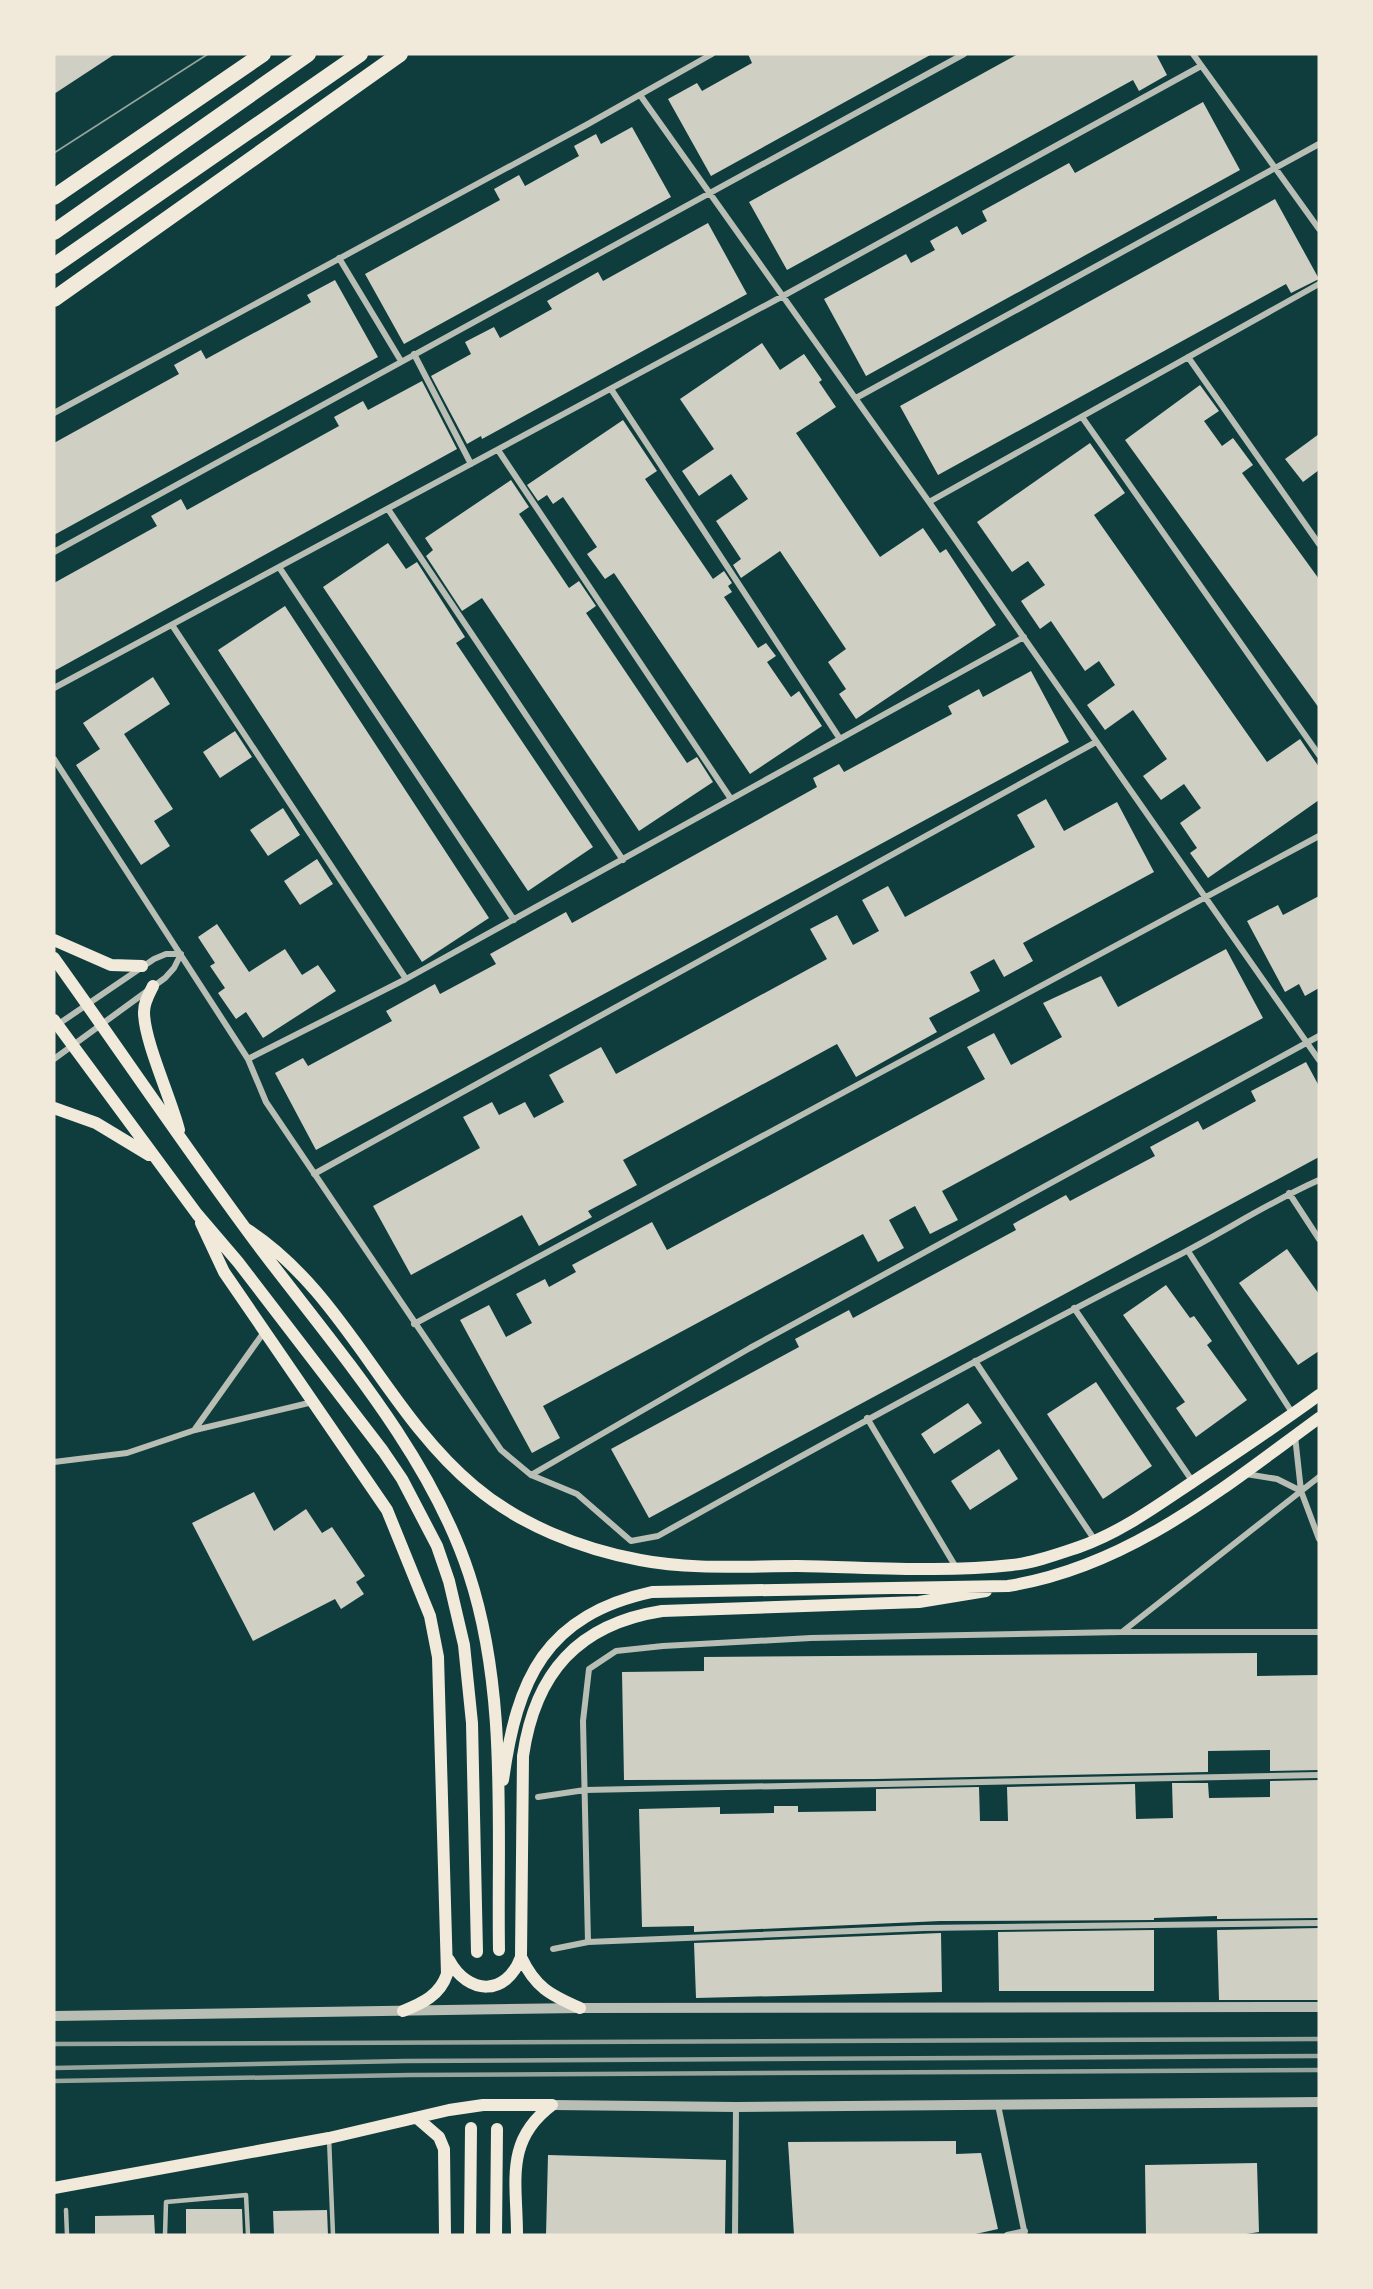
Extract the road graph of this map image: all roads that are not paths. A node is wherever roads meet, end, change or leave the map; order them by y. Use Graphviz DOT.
graph roads {
  1 [pos="263,54"];
  2 [pos="308,54"];
  3 [pos="360,54"];
  4 [pos="400,54"];
  5 [pos="712,54"];
  6 [pos="964,54"];
  7 [pos="1193,54"];
  8 [pos="1201,66"];
  9 [pos="640,95"];
  10 [pos="1319,144"];
  11 [pos="1275,168"];
  12 [pos="709,192"];
  13 [pos="54,197"];
  14 [pos="1319,229"];
  15 [pos="54,232"];
  16 [pos="339,258"];
  17 [pos="54,266"];
  18 [pos="1319,284"];
  19 [pos="783,296"];
  20 [pos="54,298"];
  21 [pos="414,354"];
  22 [pos="1188,357"];
  23 [pos="401,361"];
  24 [pos="611,389"];
  25 [pos="856,398"];
  26 [pos="54,413"];
  27 [pos="1082,417"];
  28 [pos="498,450"];
  29 [pos="471,464"];
  30 [pos="929,502"];
  31 [pos="388,509"];
  32 [pos="1319,544"];
  33 [pos="54,552"];
  34 [pos="279,567"];
  35 [pos="172,625"];
  36 [pos="1024,637"];
  37 [pos="54,688"];
  38 [pos="840,739"];
  39 [pos="1096,742"];
  40 [pos="1319,755"];
  41 [pos="54,759"];
  42 [pos="731,799"];
  43 [pos="1319,836"];
  44 [pos="623,860"];
  45 [pos="1204,897"];
  46 [pos="514,920"];
  47 [pos="54,940"];
  48 [pos="181,954"];
  49 [pos="54,958"];
  50 [pos="142,966"];
  51 [pos="406,979"];
  52 [pos="153,986"];
  53 [pos="86,1004"];
  54 [pos="55,1024"];
  55 [pos="101,1025"];
  56 [pos="1319,1036"];
  57 [pos="1306,1043"];
  58 [pos="73,1046"];
  59 [pos="54,1059"];
  60 [pos="248,1059"];
  61 [pos="1319,1060"];
  62 [pos="54,1108"];
  63 [pos="181,1138"];
  64 [pos="156,1160"];
  65 [pos="314,1174"];
  66 [pos="1319,1179"];
  67 [pos="1289,1193"];
  68 [pos="197,1214"];
  69 [pos="245,1228"];
  70 [pos="1319,1239"];
  71 [pos="1188,1251"];
  72 [pos="1074,1308"];
  73 [pos="414,1324"];
  74 [pos="264,1332"];
  75 [pos="975,1361"];
  76 [pos="1319,1395"];
  77 [pos="314,1401"];
  78 [pos="1293,1414"];
  79 [pos="867,1418"];
  80 [pos="1319,1418"];
  81 [pos="195,1430"];
  82 [pos="1294,1436"];
  83 [pos="54,1462"];
  84 [pos="1245,1474"];
  85 [pos="531,1475"];
  86 [pos="1319,1477"];
  87 [pos="1193,1482"];
  88 [pos="1302,1491"];
  89 [pos="1095,1539"];
  90 [pos="1319,1539"];
  91 [pos="957,1569"];
  92 [pos="1008,1586"];
  93 [pos="1122,1632"];
  94 [pos="1319,1632"];
  95 [pos="1319,1775"];
  96 [pos="585,1790"];
  97 [pos="538,1797"];
  98 [pos="497,1820"];
  99 [pos="1319,1923"];
  100 [pos="588,1942"];
  101 [pos="553,1949"];
  102 [pos="499,1950"];
  103 [pos="477,1952"];
  104 [pos="521,1957"];
  105 [pos="448,1959"];
  106 [pos="1319,2007"];
  107 [pos="580,2008"];
  108 [pos="403,2010"];
  109 [pos="54,2016"];
  110 [pos="1319,2102"];
  111 [pos="552,2105"];
  112 [pos="998,2105"];
  113 [pos="736,2107"];
  114 [pos="417,2118"];
  115 [pos="471,2128"];
  116 [pos="497,2129"];
  117 [pos="329,2138"];
  118 [pos="54,2188"];
  119 [pos="66,2210"];
  120 [pos="1025,2233"];
  121 [pos="67,2235"];
  122 [pos="165,2235"];
  123 [pos="248,2235"];
  124 [pos="333,2235"];
  125 [pos="446,2235"];
  126 [pos="470,2235"];
  127 [pos="496,2235"];
  128 [pos="517,2235"];
  129 [pos="735,2235"];
  130 [pos="1007,2235"];
  1 -- 13 [label="highway"];
  2 -- 15 [label="highway"];
  3 -- 17 [label="highway"];
  4 -- 20 [label="highway"];
  5 -- 9 [label="street"];
  6 -- 12 [label="street"];
  7 -- 8 [label="street"];
  8 -- 11 [label="street"];
  8 -- 19 [label="street"];
  9 -- 12 [label="street"];
  9 -- 16 [label="street"];
  10 -- 11 [label="street"];
  11 -- 14 [label="street"];
  11 -- 25 [label="street"];
  12 -- 19 [label="street"];
  12 -- 21 [label="street"];
  16 -- 23 [label="street"];
  16 -- 26 [label="street"];
  18 -- 22 [label="street"];
  19 -- 24 [label="street"];
  19 -- 25 [label="street"];
  21 -- 23 [label="street"];
  21 -- 29 [label="street"];
  22 -- 27 [label="street"];
  22 -- 32 [label="street"];
  23 -- 33 [label="street"];
  24 -- 28 [label="street"];
  24 -- 38 [label="street"];
  25 -- 30 [label="street"];
  27 -- 30 [label="street"];
  27 -- 40 [label="street"];
  28 -- 29 [label="street"];
  28 -- 42 [label="street"];
  29 -- 31 [label="street"];
  30 -- 36 [label="street"];
  31 -- 34 [label="street"];
  31 -- 44 [label="street"];
  34 -- 35 [label="street"];
  34 -- 46 [label="street"];
  35 -- 37 [label="street"];
  35 -- 51 [label="street"];
  36 -- 38 [label="street"];
  36 -- 39 [label="street"];
  38 -- 42 [label="street"];
  39 -- 45 [label="street"];
  39 -- 65 [label="street"];
  41 -- 48 [label="street"];
  42 -- 44 [label="street"];
  43 -- 45 [label="street"];
  44 -- 46 [label="street"];
  45 -- 57 [label="street"];
  45 -- 73 [label="street"];
  46 -- 51 [label="street"];
  47 -- 50 [label="main road"];
  48 -- 50 [label="street"];
  48 -- 52 [label="street"];
  48 -- 60 [label="street"];
  49 -- 53 [label="main road"];
  50 -- 53 [label="street"];
  51 -- 60 [label="street"];
  52 -- 55 [label="street"];
  52 -- 63 [label="main road"];
  53 -- 54 [label="street"];
  53 -- 55 [label="main road"];
  54 -- 58 [label="main road"];
  55 -- 58 [label="street"];
  55 -- 63 [label="main road"];
  56 -- 57 [label="street"];
  57 -- 61 [label="street"];
  57 -- 85 [label="street"];
  58 -- 59 [label="street"];
  58 -- 64 [label="main road"];
  60 -- 65 [label="street"];
  62 -- 64 [label="main road"];
  63 -- 69 [label="main road"];
  64 -- 68 [label="main road"];
  65 -- 73 [label="street"];
  66 -- 67 [label="street"];
  67 -- 70 [label="street"];
  67 -- 71 [label="street"];
  68 -- 74 [label="main road"];
  68 -- 103 [label="main road"];
  69 -- 91 [label="main road"];
  69 -- 98 [label="main road"];
  71 -- 72 [label="street"];
  71 -- 78 [label="street"];
  72 -- 75 [label="street"];
  72 -- 87 [label="street"];
  73 -- 85 [label="street"];
  74 -- 77 [label="main road"];
  74 -- 81 [label="street"];
  75 -- 79 [label="street"];
  75 -- 89 [label="street"];
  76 -- 78 [label="main road"];
  77 -- 81 [label="street"];
  77 -- 105 [label="main road"];
  78 -- 87 [label="main road"];
  79 -- 85 [label="street"];
  79 -- 91 [label="street"];
  80 -- 82 [label="main road"];
  81 -- 83 [label="street"];
  82 -- 84 [label="main road"];
  82 -- 88 [label="street"];
  84 -- 88 [label="street"];
  84 -- 92 [label="main road"];
  86 -- 88 [label="street"];
  87 -- 89 [label="main road"];
  88 -- 90 [label="street"];
  88 -- 93 [label="street"];
  89 -- 91 [label="main road"];
  92 -- 98 [label="main road"];
  92 -- 104 [label="main road"];
  93 -- 94 [label="street"];
  93 -- 96 [label="street"];
  95 -- 96 [label="street"];
  96 -- 97 [label="street"];
  96 -- 100 [label="street"];
  98 -- 102 [label="main road"];
  99 -- 100 [label="street"];
  100 -- 101 [label="street"];
  104 -- 105 [label="main road"];
  104 -- 107 [label="main road"];
  105 -- 108 [label="main road"];
  106 -- 107 [label="street"];
  107 -- 108 [label="street"];
  108 -- 109 [label="street"];
  110 -- 112 [label="street"];
  111 -- 113 [label="street"];
  111 -- 114 [label="main road"];
  111 -- 128 [label="main road"];
  112 -- 113 [label="street"];
  112 -- 120 [label="street"];
  113 -- 129 [label="street"];
  114 -- 117 [label="main road"];
  114 -- 125 [label="main road"];
  115 -- 126 [label="main road"];
  116 -- 127 [label="main road"];
  117 -- 118 [label="main road"];
  117 -- 124 [label="lane"];
  119 -- 121 [label="lane"];
  120 -- 130 [label="street"];
  122 -- 123 [label="lane"];
}
